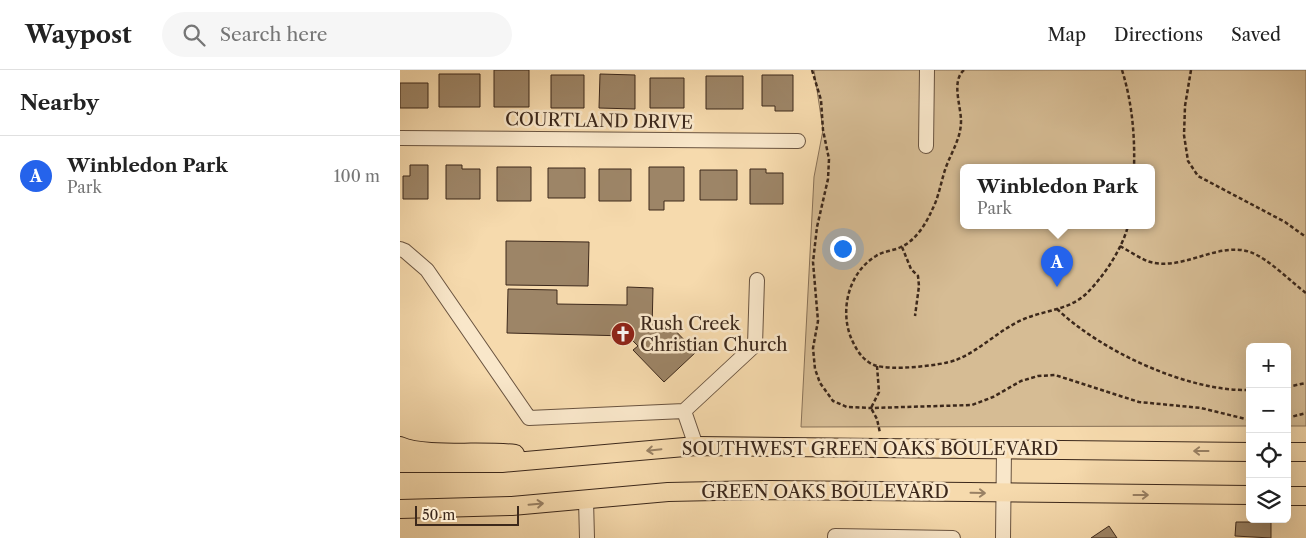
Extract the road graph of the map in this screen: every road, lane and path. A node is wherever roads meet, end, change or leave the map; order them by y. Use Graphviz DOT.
graph roads {
  1 [pos="812,70"];
  2 [pos="927,70"];
  3 [pos="964,70"];
  4 [pos="1122,70"];
  5 [pos="1191,70"];
  6 [pos="400,138"];
  7 [pos="798,141"];
  8 [pos="926,146"];
  9 [pos="1134,164"];
  10 [pos="1127,229"];
  11 [pos="1306,237"];
  12 [pos="1120,246"];
  13 [pos="902,247"];
  14 [pos="400,249"];
  15 [pos="757,280"];
  16 [pos="1306,293"];
  17 [pos="1057,308"];
  18 [pos="915,316"];
  19 [pos="878,366"];
  20 [pos="1306,383"];
  21 [pos="1291,386"];
  22 [pos="1246,390"];
  23 [pos="871,408"];
  24 [pos="684,410"];
  25 [pos="1306,413"];
  26 [pos="1291,417"];
  27 [pos="1246,419"];
  28 [pos="880,437"];
  29 [pos="400,446"];
  30 [pos="696,446"];
  31 [pos="1004,450"];
  32 [pos="1246,452"];
  33 [pos="1291,452"];
  34 [pos="1306,452"];
  35 [pos="562,460"];
  36 [pos="400,463"];
  37 [pos="1003,493"];
  38 [pos="1246,496"];
  39 [pos="1291,496"];
  40 [pos="1306,496"];
  41 [pos="586,500"];
  42 [pos="400,509"];
  43 [pos="420,509"];
  44 [pos="400,521"];
  45 [pos="587,538"];
  46 [pos="835,538"];
  47 [pos="953,538"];
  48 [pos="1003,538"];
  1 -- 23 [label="path"];
  2 -- 8 [label="street"];
  3 -- 13 [label="path"];
  4 -- 9 [label="path"];
  5 -- 11 [label="path"];
  6 -- 7 [label="street, COURTLAND DRIVE"];
  10 -- 12 [label="path"];
  12 -- 16 [label="path"];
  12 -- 17 [label="path"];
  13 -- 18 [label="path"];
  13 -- 19 [label="path"];
  14 -- 24 [label="street"];
  15 -- 24 [label="street"];
  17 -- 19 [label="path"];
  17 -- 22 [label="path"];
  19 -- 23 [label="path"];
  20 -- 21 [label="path"];
  23 -- 27 [label="path"];
  23 -- 28 [label="path"];
  24 -- 30 [label="street"];
  25 -- 26 [label="path"];
  29 -- 35 [label="main road"];
  30 -- 31 [label="main road, SOUTHWEST GREEN OAKS BOULEVARD"];
  30 -- 35 [label="main road, SOUTHWEST GREEN OAKS BOULEVARD, one-way"];
  32 -- 31 [label="main road, SOUTHWEST GREEN OAKS BOULEVARD, one-way"];
  31 -- 37 [label="street"];
  33 -- 34 [label="main road"];
  35 -- 36 [label="main road, SOUTHWEST GREEN OAKS BOULEVARD"];
  37 -- 38 [label="main road, GREEN OAKS BOULEVARD, one-way"];
  41 -- 37 [label="main road, GREEN OAKS BOULEVARD, one-way"];
  37 -- 48 [label="street"];
  39 -- 40 [label="main road"];
  43 -- 41 [label="main road, GREEN OAKS BOULEVARD, one-way"];
  41 -- 45 [label="street"];
  42 -- 43 [label="main road, GREEN OAKS BOULEVARD"];
  43 -- 44 [label="main road"];
  46 -- 47 [label="street"];
}
